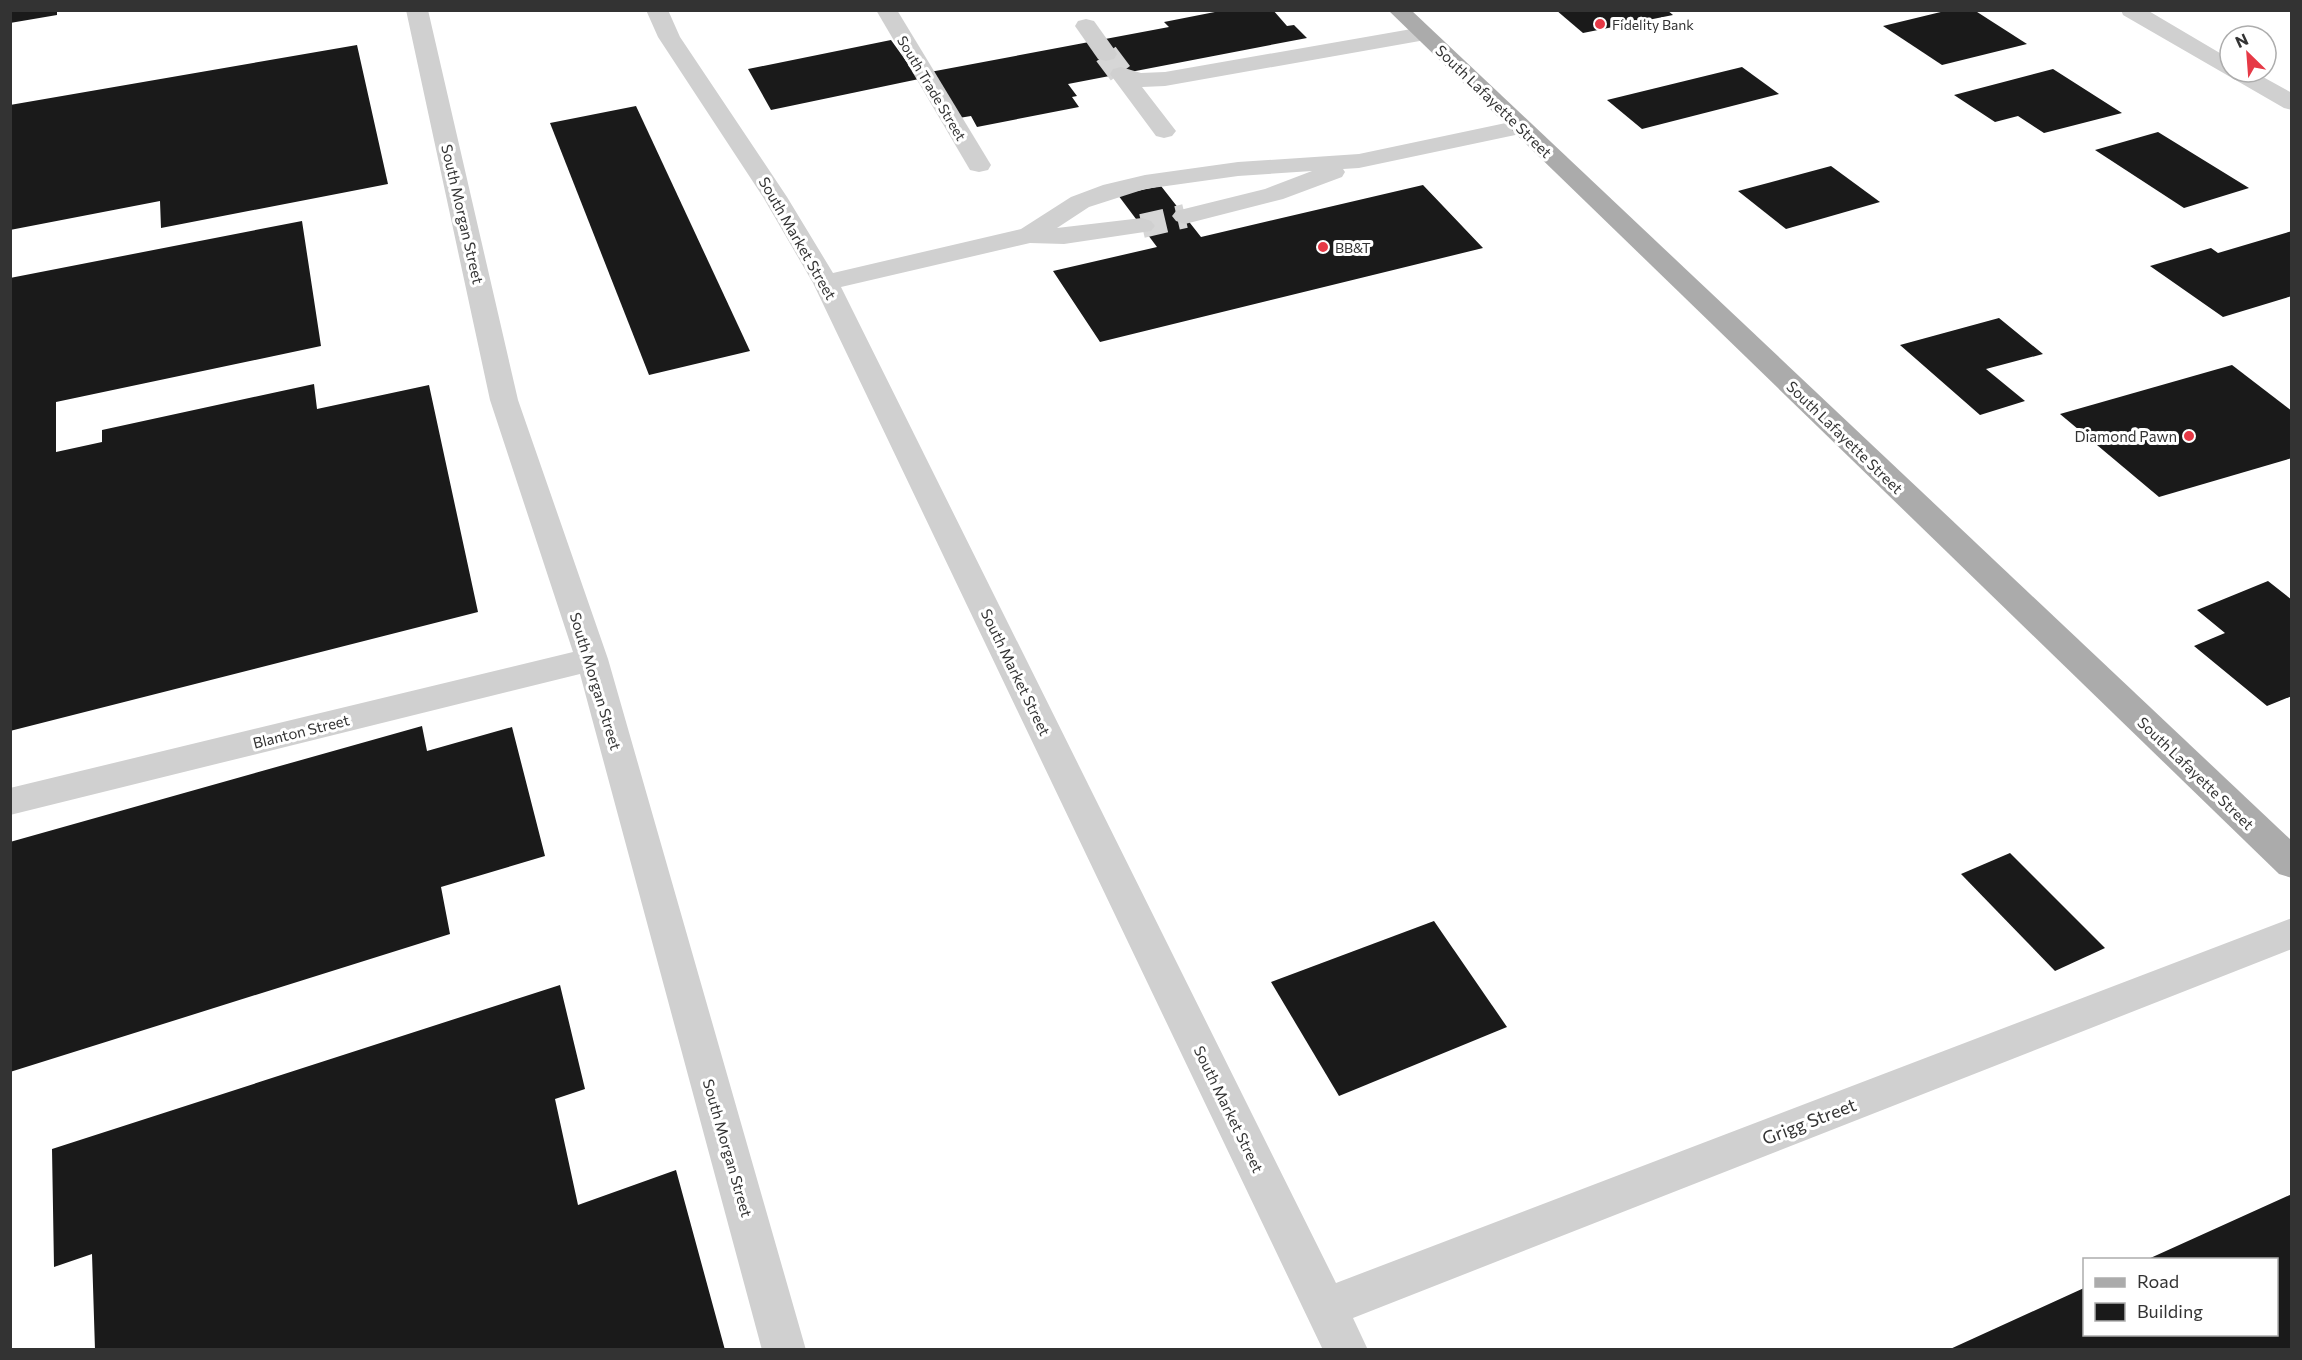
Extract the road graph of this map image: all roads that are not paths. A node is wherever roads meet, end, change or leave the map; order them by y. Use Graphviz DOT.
graph roads {
  1 [pos="417,10"];
  2 [pos="657,10"];
  3 [pos="886,10"];
  4 [pos="1398,10"];
  5 [pos="2131,10"];
  6 [pos="1086,26"];
  7 [pos="1423,34"];
  8 [pos="1106,54"];
  9 [pos="2218,61"];
  10 [pos="2259,84"];
  11 [pos="2292,103"];
  12 [pos="1520,127"];
  13 [pos="1164,131"];
  14 [pos="1359,160"];
  15 [pos="979,165"];
  16 [pos="1185,216"];
  17 [pos="1142,226"];
  18 [pos="1029,235"];
  19 [pos="826,283"];
  20 [pos="592,660"];
  21 [pos="10,802"];
  22 [pos="2292,864"];
  23 [pos="2292,933"];
  24 [pos="1326,1308"];
  25 [pos="784,1350"];
  26 [pos="1346,1350"];
  1 -- 20 [label="street, South Morgan Street"];
  2 -- 19 [label="street, South Market Street"];
  3 -- 15 [label="street, South Trade Street"];
  4 -- 7 [label="main road, South Lafayette Street"];
  5 -- 9 [label="street"];
  6 -- 8 [label="street"];
  7 -- 12 [label="main road, South Lafayette Street"];
  7 -- 13 [label="street"];
  10 -- 11 [label="street"];
  12 -- 14 [label="street"];
  12 -- 22 [label="main road, South Lafayette Street"];
  14 -- 16 [label="street"];
  14 -- 18 [label="street"];
  17 -- 18 [label="street"];
  18 -- 19 [label="street"];
  19 -- 24 [label="street, South Market Street"];
  20 -- 21 [label="street, Blanton Street"];
  20 -- 25 [label="street, South Morgan Street"];
  23 -- 24 [label="street, Grigg Street"];
  24 -- 26 [label="street, South Market Street"];
}
